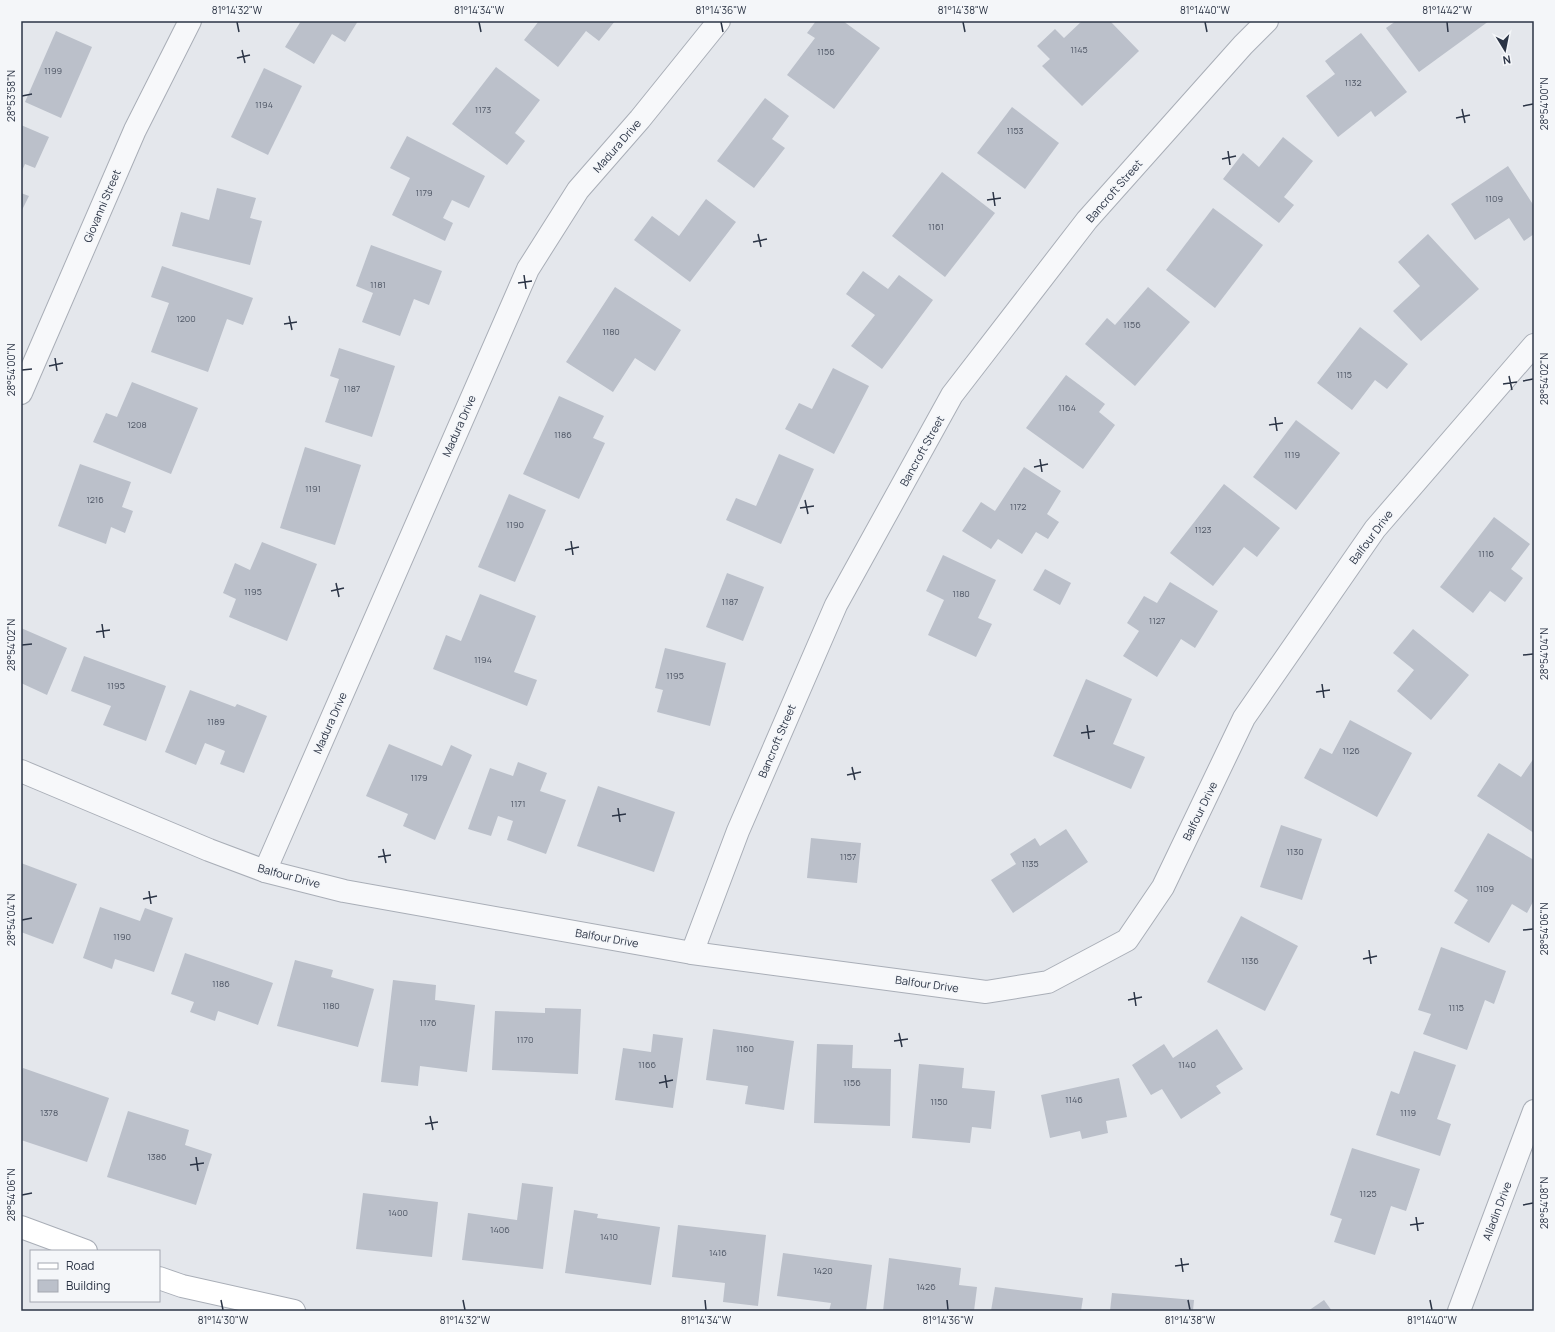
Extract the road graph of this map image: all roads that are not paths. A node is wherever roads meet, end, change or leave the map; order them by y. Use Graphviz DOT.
graph roads {
  1 [pos="190,21"];
  2 [pos="719,21"];
  3 [pos="1267,21"];
  4 [pos="1534,345"];
  5 [pos="21,393"];
  6 [pos="21,771"];
  7 [pos="265,871"];
  8 [pos="692,953"];
  9 [pos="1534,1111"];
  10 [pos="21,1227"];
  11 [pos="83,1250"];
  12 [pos="160,1278"];
  13 [pos="294,1311"];
  14 [pos="1459,1311"];
  1 -- 5 [label="street, Giovanni Street"];
  2 -- 7 [label="street, Madura Drive"];
  3 -- 8 [label="street, Bancroft Street"];
  4 -- 8 [label="street, Balfour Drive"];
  6 -- 7 [label="street, Balfour Drive"];
  7 -- 8 [label="street, Balfour Drive"];
  9 -- 14 [label="street, Alladin Drive"];
  10 -- 11 [label="main road"];
  12 -- 13 [label="main road"];
}
